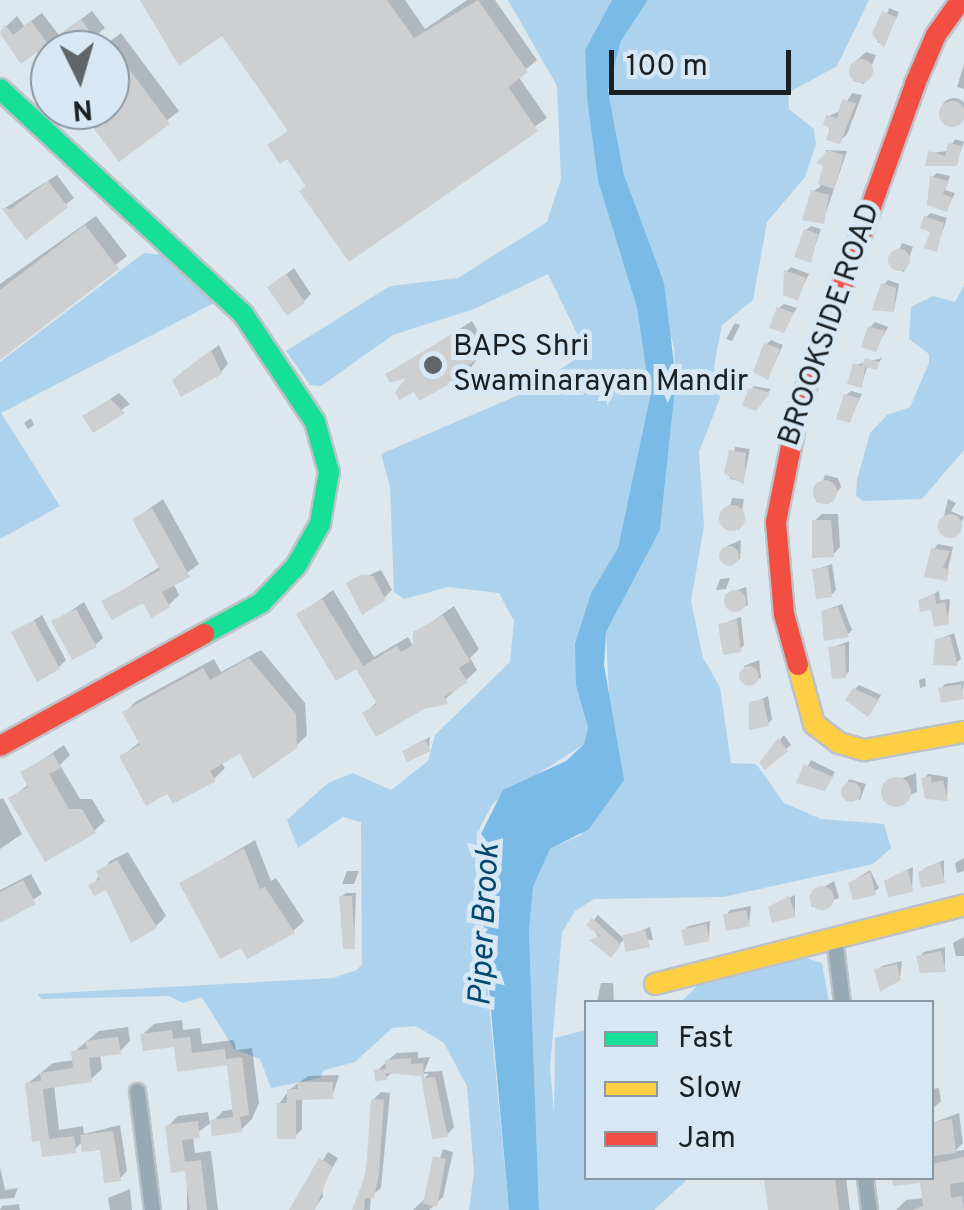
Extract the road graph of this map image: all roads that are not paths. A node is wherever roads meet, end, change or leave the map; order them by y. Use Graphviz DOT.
graph roads {
  1 [pos="962,0"];
  2 [pos="0,89"];
  3 [pos="964,732"];
  4 [pos="0,746"];
  5 [pos="964,905"];
  6 [pos="834,938"];
  7 [pos="655,984"];
  8 [pos="842,1000"];
  9 [pos="137,1091"];
  10 [pos="865,1180"];
  11 [pos="152,1210"];
  12 [pos="869,1210"];
  1 -- 3 [label="street, BROOKSIDE ROAD"];
  2 -- 4 [label="street"];
  5 -- 6 [label="street"];
  6 -- 7 [label="street"];
  6 -- 8 [label="street"];
  9 -- 11 [label="street"];
  10 -- 12 [label="street"];
}
